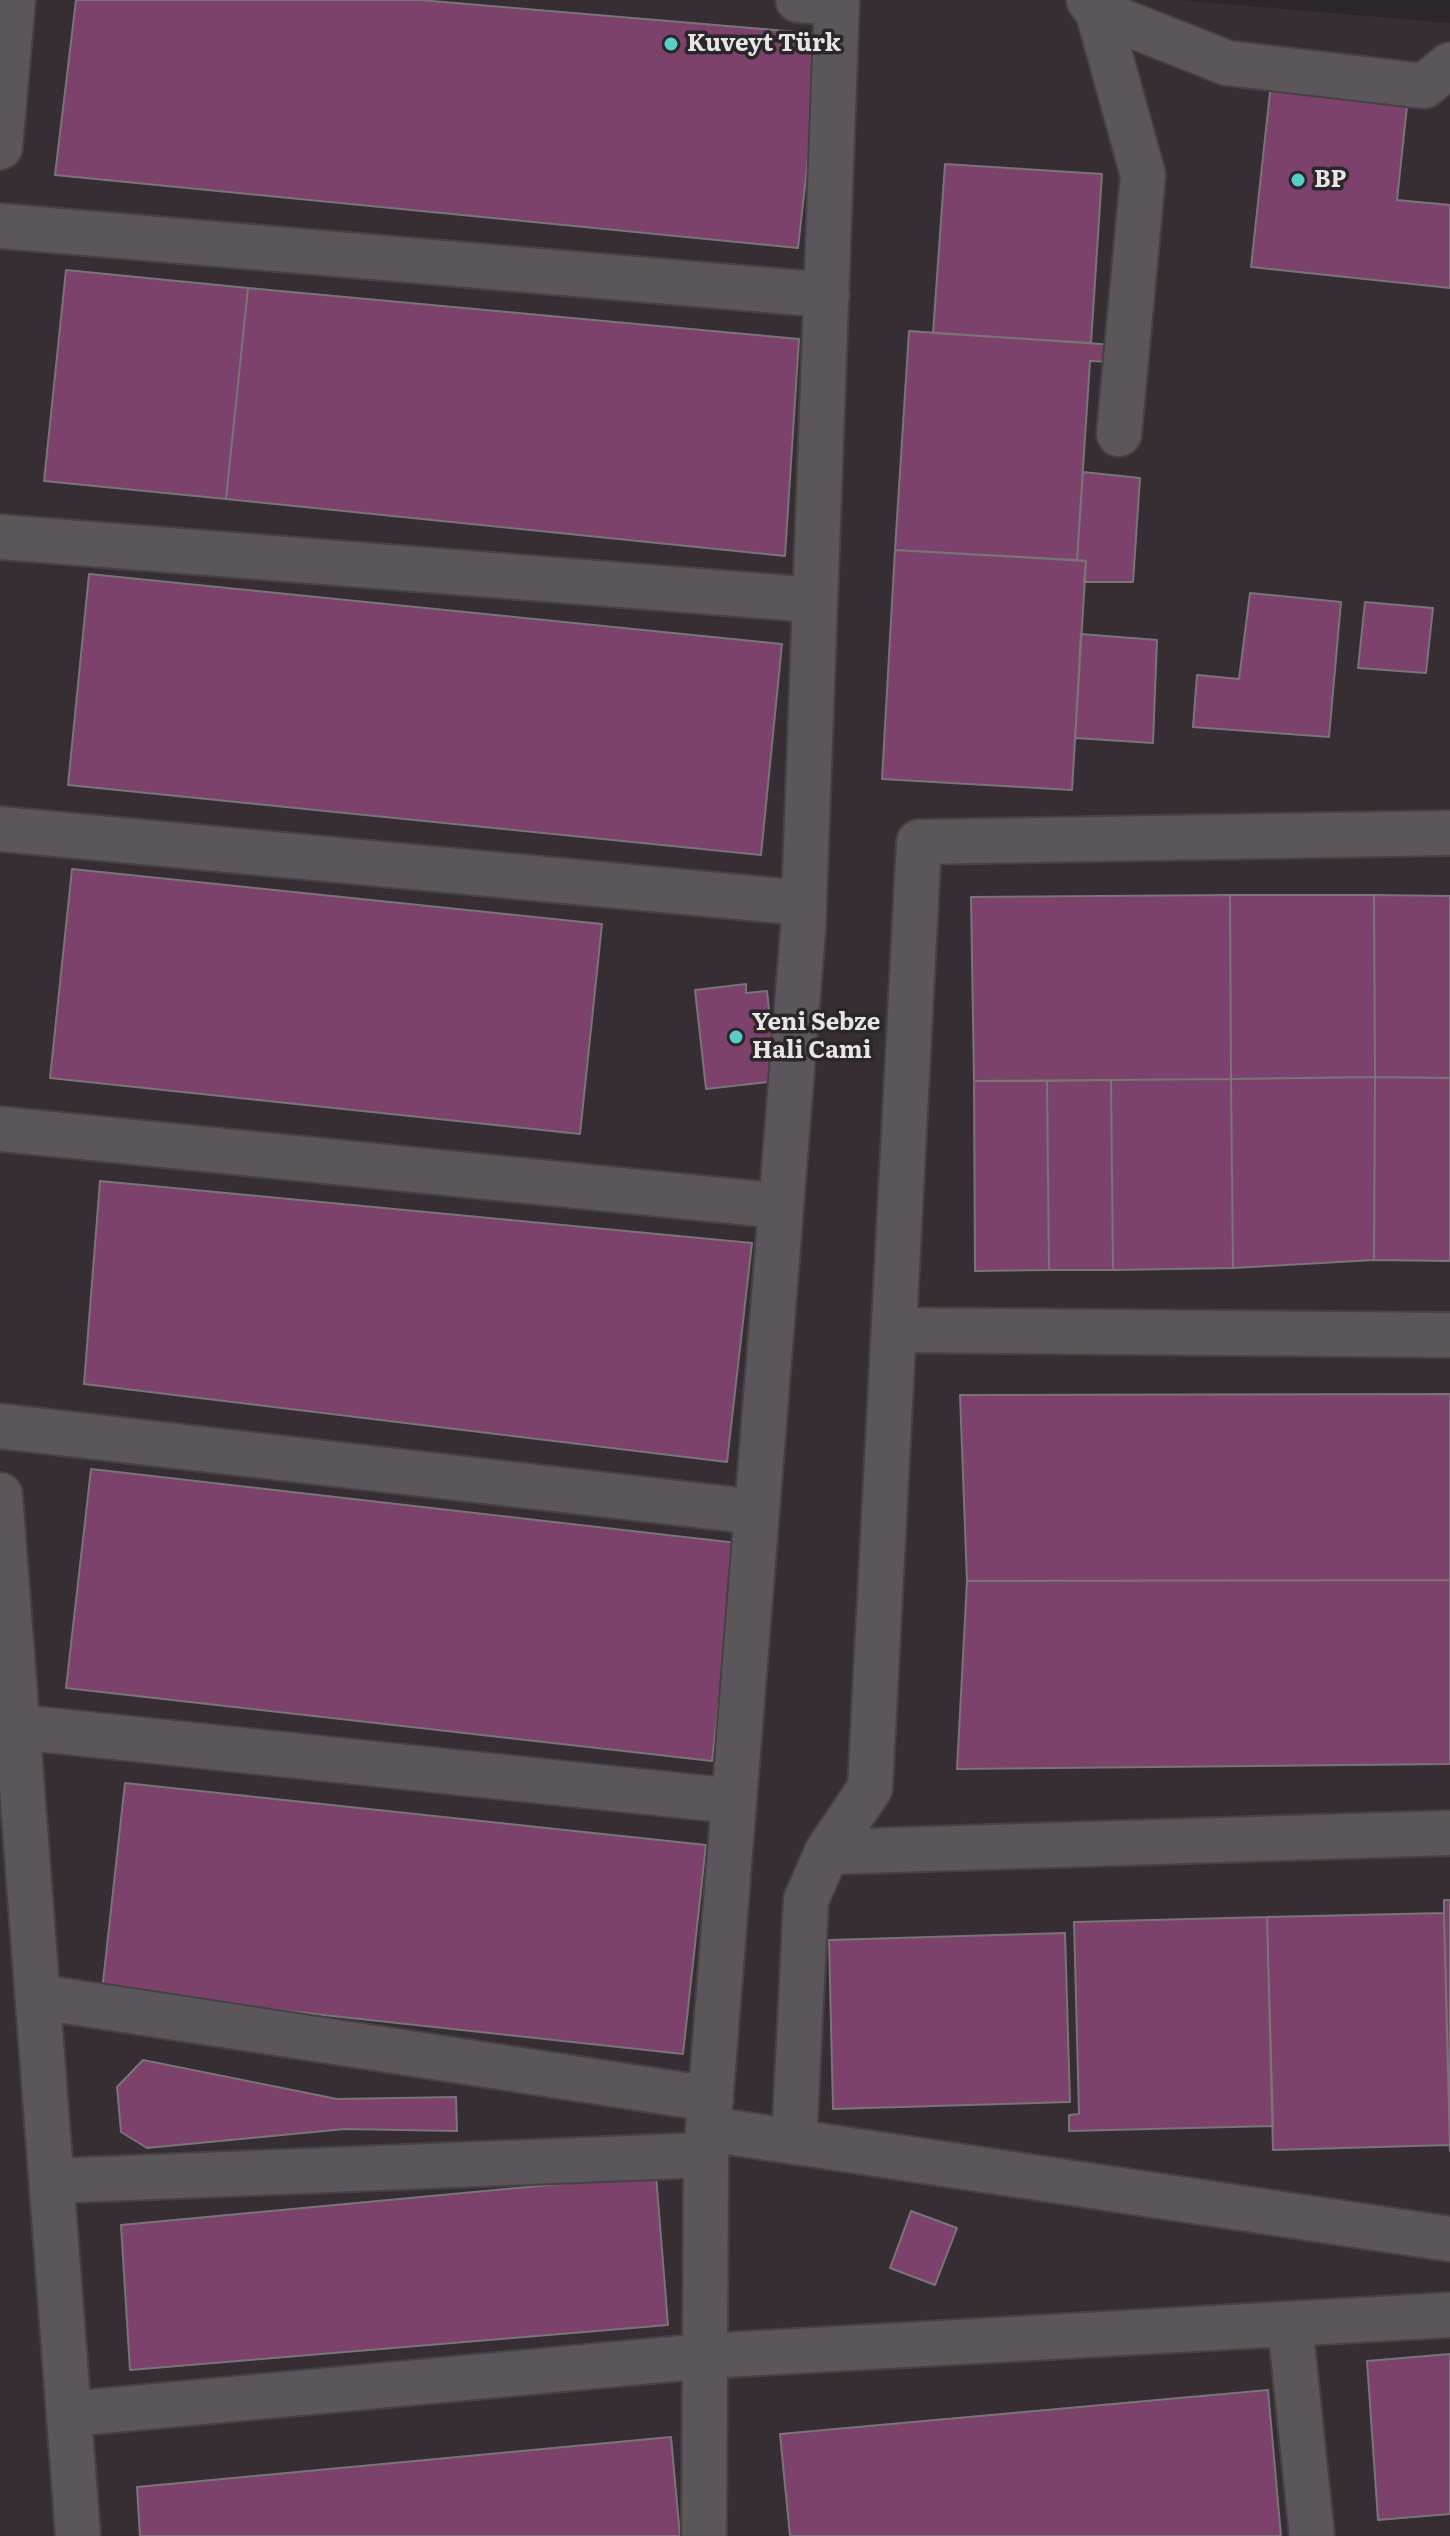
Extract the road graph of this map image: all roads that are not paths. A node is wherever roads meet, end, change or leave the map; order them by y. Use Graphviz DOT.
graph roads {
  1 [pos="13,0"];
  2 [pos="824,1"];
  3 [pos="1094,6"];
  4 [pos="1450,65"];
  5 [pos="0,147"];
  6 [pos="0,226"];
  7 [pos="827,295"];
  8 [pos="1119,434"];
  9 [pos="0,537"];
  10 [pos="815,600"];
  11 [pos="0,829"];
  12 [pos="1450,833"];
  13 [pos="804,903"];
  14 [pos="0,1129"];
  15 [pos="781,1206"];
  16 [pos="894,1330"];
  17 [pos="1450,1335"];
  18 [pos="0,1426"];
  19 [pos="0,1495"];
  20 [pos="757,1512"];
  21 [pos="18,1727"];
  22 [pos="734,1801"];
  23 [pos="1450,1833"];
  24 [pos="827,1852"];
  25 [pos="39,1997"];
  26 [pos="708,2127"];
  27 [pos="794,2142"];
  28 [pos="52,2181"];
  29 [pos="1450,2239"];
  30 [pos="1450,2315"];
  31 [pos="1290,2324"];
  32 [pos="705,2356"];
  33 [pos="69,2414"];
  34 [pos="78,2536"];
  35 [pos="704,2536"];
  36 [pos="1312,2536"];
  1 -- 5 [label="street"];
  2 -- 7 [label="street"];
  3 -- 4 [label="street"];
  3 -- 8 [label="street"];
  6 -- 7 [label="street"];
  7 -- 10 [label="street"];
  9 -- 10 [label="street"];
  10 -- 13 [label="street"];
  11 -- 13 [label="street"];
  12 -- 16 [label="street"];
  13 -- 15 [label="street"];
  14 -- 15 [label="street"];
  15 -- 20 [label="street"];
  16 -- 17 [label="street"];
  16 -- 24 [label="street"];
  18 -- 20 [label="street"];
  19 -- 21 [label="street"];
  20 -- 22 [label="street"];
  21 -- 22 [label="street"];
  21 -- 25 [label="street"];
  22 -- 26 [label="street"];
  23 -- 24 [label="street"];
  24 -- 27 [label="street"];
  25 -- 26 [label="street"];
  25 -- 28 [label="street"];
  26 -- 27 [label="street"];
  26 -- 28 [label="street"];
  26 -- 32 [label="street"];
  27 -- 29 [label="street"];
  28 -- 33 [label="street"];
  30 -- 31 [label="street"];
  31 -- 32 [label="street"];
  31 -- 36 [label="street"];
  32 -- 33 [label="street"];
  32 -- 35 [label="street"];
  33 -- 34 [label="street"];
}
